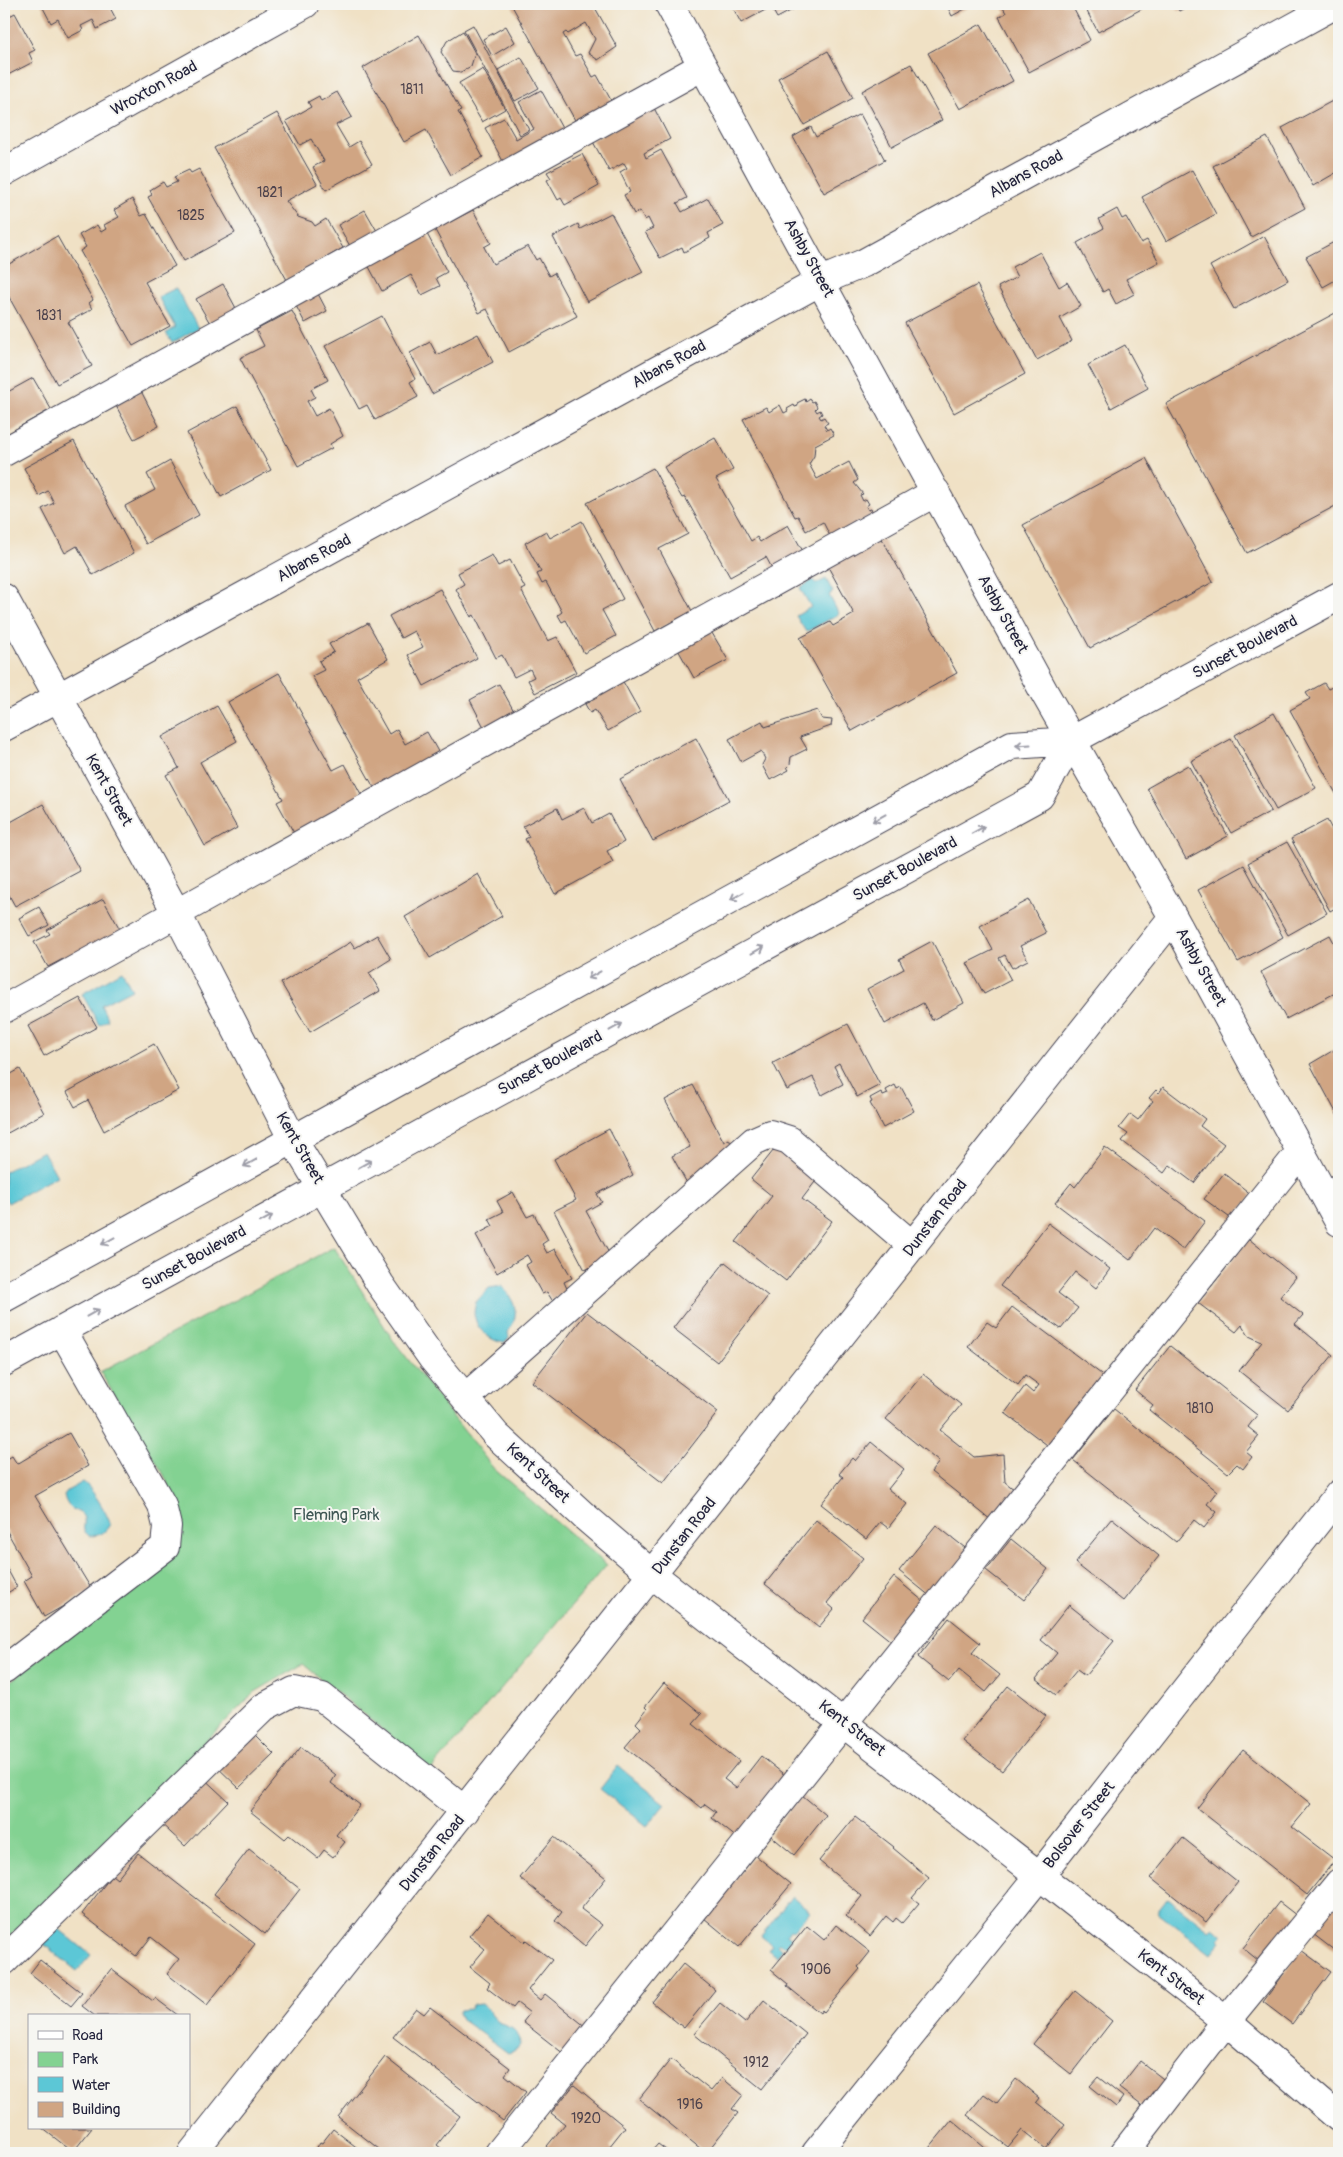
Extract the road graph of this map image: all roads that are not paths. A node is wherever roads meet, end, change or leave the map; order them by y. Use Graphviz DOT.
graph roads {
  1 [pos="305,4"];
  2 [pos="669,4"];
  3 [pos="1336,4"];
  4 [pos="703,66"];
  5 [pos="4,172"];
  6 [pos="821,281"];
  7 [pos="4,452"];
  8 [pos="936,492"];
  9 [pos="1339,596"];
  10 [pos="4,598"];
  11 [pos="58,697"];
  12 [pos="4,727"];
  13 [pos="1072,740"];
  14 [pos="177,914"];
  15 [pos="1173,917"];
  16 [pos="4,1009"];
  17 [pos="293,1140"];
  18 [pos="1301,1151"];
  19 [pos="323,1188"];
  20 [pos="1339,1222"];
  21 [pos="913,1246"];
  22 [pos="4,1298"];
  23 [pos="62,1330"];
  24 [pos="4,1362"];
  25 [pos="465,1398"];
  26 [pos="1339,1494"];
  27 [pos="653,1574"];
  28 [pos="4,1670"];
  29 [pos="845,1723"];
  30 [pos="465,1811"];
  31 [pos="1040,1875"];
  32 [pos="1339,1883"];
  33 [pos="4,1961"];
  34 [pos="1226,2021"];
  35 [pos="1339,2118"];
  36 [pos="192,2153"];
  37 [pos="500,2153"];
  38 [pos="816,2153"];
  39 [pos="1124,2153"];
  1 -- 5 [label="street, Wroxton Road"];
  2 -- 4 [label="street, Ashby Street"];
  3 -- 6 [label="street, Albans Road"];
  4 -- 6 [label="street, Ashby Street"];
  4 -- 7 [label="street"];
  6 -- 8 [label="street, Ashby Street"];
  6 -- 11 [label="street, Albans Road"];
  8 -- 13 [label="street, Ashby Street"];
  8 -- 14 [label="street"];
  9 -- 13 [label="street, Sunset Boulevard"];
  10 -- 11 [label="street, Kent Street"];
  11 -- 12 [label="street, Albans Road"];
  11 -- 14 [label="street, Kent Street"];
  13 -- 15 [label="street, Ashby Street"];
  13 -- 17 [label="street, Sunset Boulevard, one-way"];
  19 -- 13 [label="street, Sunset Boulevard, one-way"];
  14 -- 16 [label="street"];
  14 -- 17 [label="street, Kent Street"];
  15 -- 18 [label="street, Ashby Street"];
  15 -- 21 [label="street, Dunstan Road"];
  17 -- 19 [label="street, Kent Street"];
  17 -- 22 [label="street, Sunset Boulevard, one-way"];
  18 -- 20 [label="street, Ashby Street"];
  18 -- 29 [label="street"];
  23 -- 19 [label="street, Sunset Boulevard, one-way"];
  19 -- 25 [label="street, Kent Street"];
  21 -- 25 [label="street"];
  21 -- 27 [label="street, Dunstan Road"];
  23 -- 24 [label="street, Sunset Boulevard"];
  23 -- 28 [label="street"];
  25 -- 27 [label="street, Kent Street"];
  26 -- 31 [label="street, Bolsover Street"];
  27 -- 29 [label="street, Kent Street"];
  27 -- 30 [label="street, Dunstan Road"];
  29 -- 31 [label="street, Kent Street"];
  29 -- 37 [label="street"];
  30 -- 33 [label="street"];
  30 -- 36 [label="street, Dunstan Road"];
  31 -- 34 [label="street, Kent Street"];
  31 -- 38 [label="street, Bolsover Street"];
  32 -- 34 [label="street"];
  34 -- 35 [label="street, Kent Street"];
  34 -- 39 [label="street"];
}
